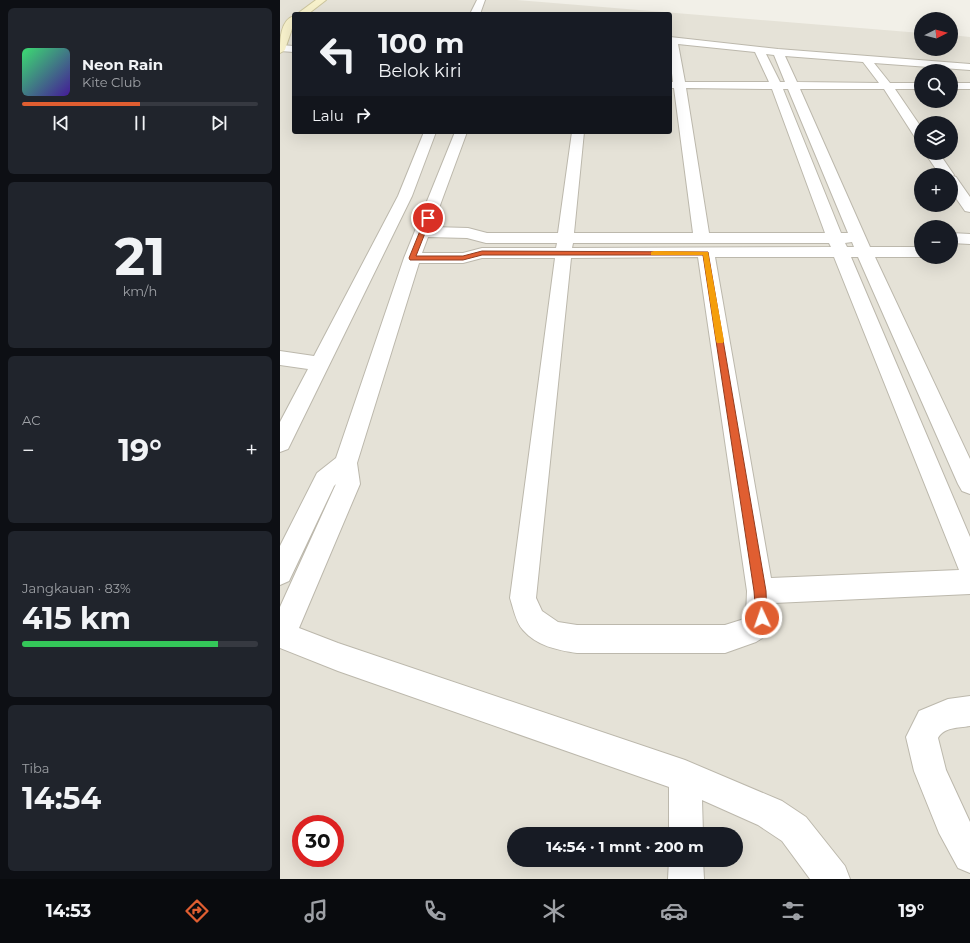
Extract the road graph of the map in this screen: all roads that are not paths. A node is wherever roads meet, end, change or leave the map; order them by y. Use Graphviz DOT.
graph roads {
  1 [pos="322,0"];
  2 [pos="481,0"];
  3 [pos="305,12"];
  4 [pos="476,12"];
  5 [pos="292,22"];
  6 [pos="672,41"];
  7 [pos="292,48"];
  8 [pos="281,49"];
  9 [pos="759,50"];
  10 [pos="672,52"];
  11 [pos="778,52"];
  12 [pos="866,59"];
  13 [pos="967,69"];
  14 [pos="675,85"];
  15 [pos="784,85"];
  16 [pos="886,86"];
  17 [pos="914,86"];
  18 [pos="958,86"];
  19 [pos="970,86"];
  20 [pos="914,126"];
  21 [pos="429,134"];
  22 [pos="460,134"];
  23 [pos="578,134"];
  24 [pos="958,190"];
  25 [pos="970,208"];
  26 [pos="423,232"];
  27 [pos="958,238"];
  28 [pos="970,238"];
  29 [pos="914,239"];
  30 [pos="484,245"];
  31 [pos="704,245"];
  32 [pos="838,245"];
  33 [pos="861,245"];
  34 [pos="564,246"];
  35 [pos="914,251"];
  36 [pos="958,252"];
  37 [pos="970,252"];
  38 [pos="412,258"];
  39 [pos="280,358"];
  40 [pos="320,364"];
  41 [pos="280,443"];
  42 [pos="346,463"];
  43 [pos="970,484"];
  44 [pos="970,567"];
  45 [pos="280,573"];
  46 [pos="970,582"];
  47 [pos="760,591"];
  48 [pos="281,634"];
  49 [pos="970,711"];
  50 [pos="685,776"];
  51 [pos="686,827"];
  52 [pos="970,856"];
  53 [pos="686,867"];
  54 [pos="686,879"];
  55 [pos="832,879"];
  1 -- 3 [label="street"];
  2 -- 4 [label="street"];
  5 -- 8 [label="street"];
  6 -- 9 [label="street"];
  7 -- 8 [label="street"];
  9 -- 11 [label="street"];
  9 -- 15 [label="street"];
  10 -- 14 [label="street"];
  11 -- 12 [label="street"];
  11 -- 15 [label="street"];
  12 -- 13 [label="street"];
  12 -- 16 [label="street"];
  14 -- 15 [label="street"];
  14 -- 31 [label="street"];
  15 -- 16 [label="street"];
  15 -- 32 [label="street"];
  15 -- 33 [label="street"];
  16 -- 17 [label="street"];
  16 -- 20 [label="street"];
  18 -- 19 [label="street"];
  21 -- 40 [label="street"];
  22 -- 26 [label="street"];
  23 -- 34 [label="street"];
  24 -- 25 [label="street"];
  26 -- 30 [label="street"];
  26 -- 38 [label="street"];
  27 -- 28 [label="street"];
  29 -- 33 [label="street"];
  30 -- 34 [label="street"];
  30 -- 38 [label="street"];
  31 -- 32 [label="street"];
  31 -- 34 [label="street"];
  31 -- 47 [label="street"];
  32 -- 33 [label="street"];
  32 -- 44 [label="street"];
  33 -- 35 [label="street"];
  33 -- 43 [label="street"];
  34 -- 47 [label="street"];
  36 -- 37 [label="street"];
  38 -- 42 [label="street"];
  39 -- 40 [label="street"];
  40 -- 41 [label="street"];
  42 -- 45 [label="street"];
  42 -- 48 [label="street"];
  46 -- 47 [label="street"];
  48 -- 50 [label="street"];
  49 -- 52 [label="street"];
  50 -- 51 [label="street"];
  50 -- 55 [label="street"];
  53 -- 54 [label="street"];
}
